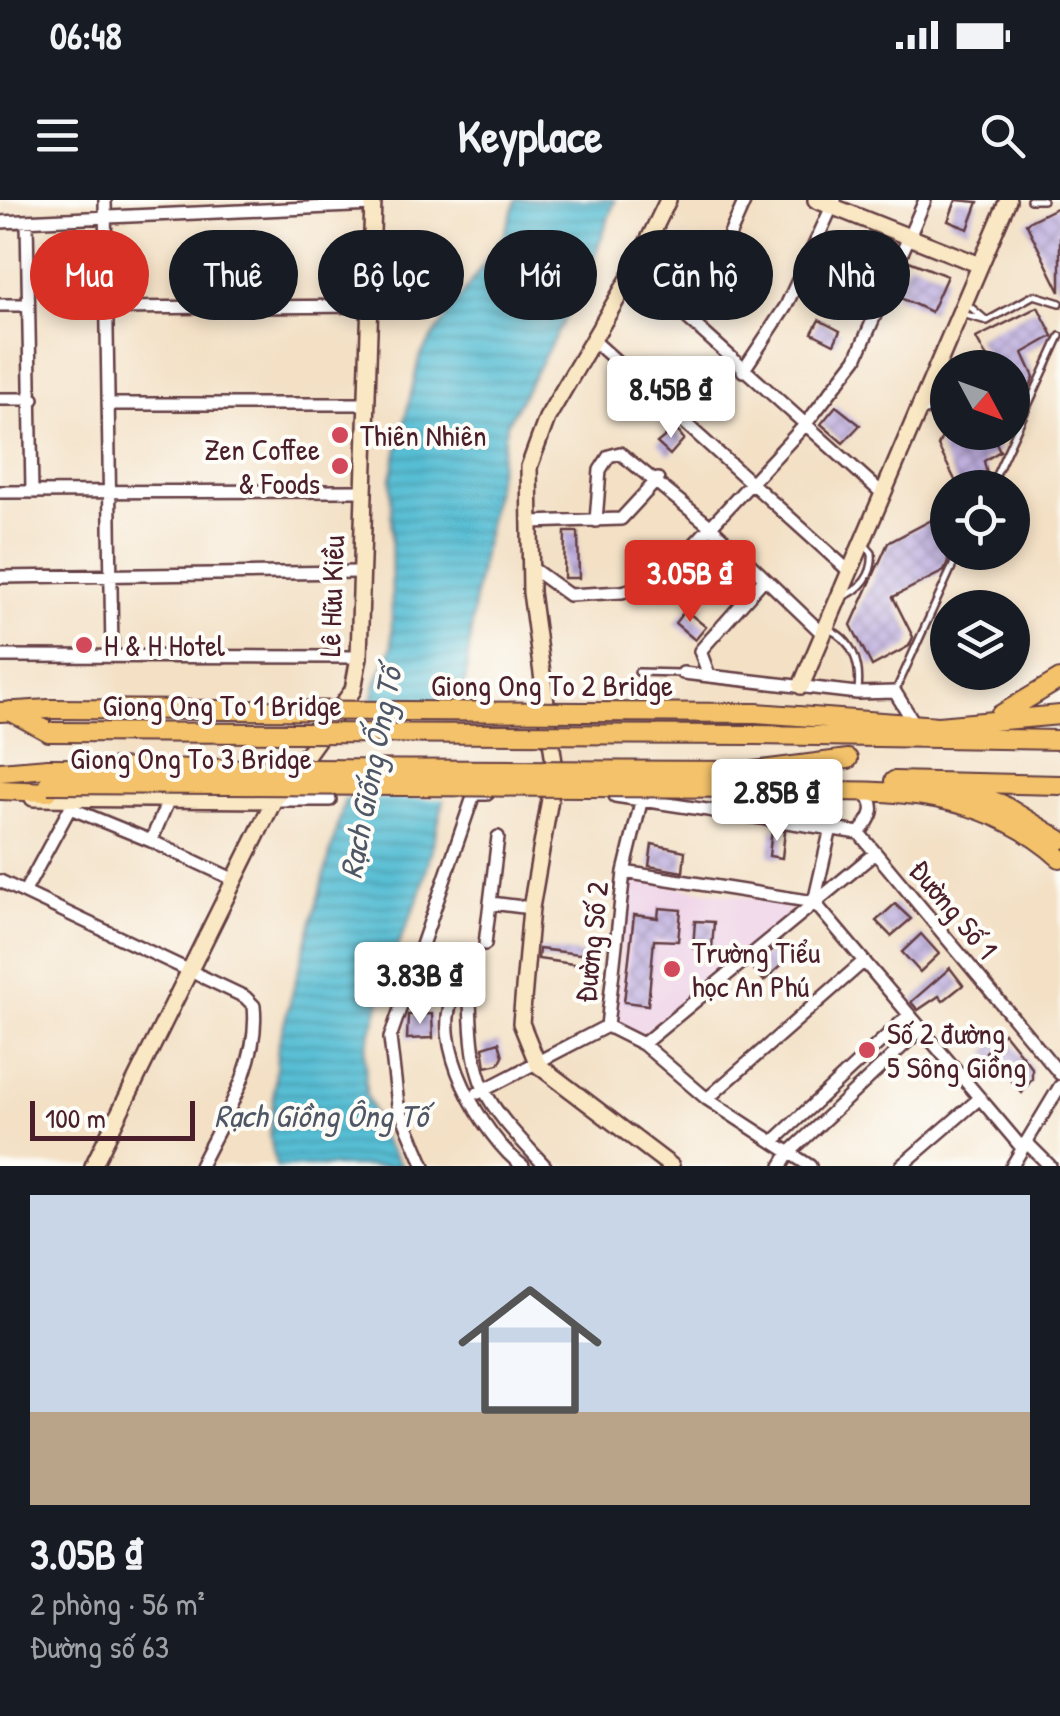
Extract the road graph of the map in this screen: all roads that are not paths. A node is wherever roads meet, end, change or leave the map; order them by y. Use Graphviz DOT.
graph roads {
  1 [pos="104,200"];
  2 [pos="668,200"];
  3 [pos="746,200"];
  4 [pos="816,200"];
  5 [pos="925,200"];
  6 [pos="1008,200"];
  7 [pos="1030,200"];
  8 [pos="1043,200"];
  9 [pos="373,203"];
  10 [pos="833,203"];
  11 [pos="105,215"];
  12 [pos="27,221"];
  13 [pos="0,222"];
  14 [pos="105,230"];
  15 [pos="372,230"];
  16 [pos="653,230"];
  17 [pos="732,230"];
  18 [pos="889,230"];
  19 [pos="910,234"];
  20 [pos="910,240"];
  21 [pos="980,266"];
  22 [pos="617,298"];
  23 [pos="1060,303"];
  24 [pos="28,304"];
  25 [pos="0,305"];
  26 [pos="318,306"];
  27 [pos="149,308"];
  28 [pos="962,308"];
  29 [pos="106,320"];
  30 [pos="370,320"];
  31 [pos="690,320"];
  32 [pos="873,320"];
  33 [pos="987,320"];
  34 [pos="1060,336"];
  35 [pos="592,339"];
  36 [pos="948,350"];
  37 [pos="743,370"];
  38 [pos="930,389"];
  39 [pos="0,399"];
  40 [pos="33,399"];
  41 [pos="108,404"];
  42 [pos="365,404"];
  43 [pos="930,410"];
  44 [pos="917,414"];
  45 [pos="805,425"];
  46 [pos="998,470"];
  47 [pos="658,479"];
  48 [pos="752,483"];
  49 [pos="109,488"];
  50 [pos="32,491"];
  51 [pos="361,491"];
  52 [pos="0,492"];
  53 [pos="883,494"];
  54 [pos="596,521"];
  55 [pos="530,522"];
  56 [pos="710,526"];
  57 [pos="862,542"];
  58 [pos="529,566"];
  59 [pos="952,570"];
  60 [pos="359,572"];
  61 [pos="850,572"];
  62 [pos="0,577"];
  63 [pos="110,577"];
  64 [pos="764,579"];
  65 [pos="839,598"];
  66 [pos="824,631"];
  67 [pos="700,652"];
  68 [pos="112,653"];
  69 [pos="0,656"];
  70 [pos="359,657"];
  71 [pos="638,672"];
  72 [pos="684,673"];
  73 [pos="709,675"];
  74 [pos="1060,680"];
  75 [pos="802,686"];
  76 [pos="894,692"];
  77 [pos="857,693"];
  78 [pos="5,712"];
  79 [pos="1060,714"];
  80 [pos="990,720"];
  81 [pos="910,724"];
  82 [pos="1060,740"];
  83 [pos="847,760"];
  84 [pos="0,772"];
  85 [pos="931,779"];
  86 [pos="0,781"];
  87 [pos="48,782"];
  88 [pos="754,785"];
  89 [pos="1060,785"];
  90 [pos="0,790"];
  91 [pos="870,792"];
  92 [pos="549,795"];
  93 [pos="0,798"];
  94 [pos="642,798"];
  95 [pos="274,800"];
  96 [pos="330,800"];
  97 [pos="168,801"];
  98 [pos="70,803"];
  99 [pos="830,828"];
  100 [pos="859,833"];
  101 [pos="498,837"];
  102 [pos="1060,840"];
  103 [pos="151,841"];
  104 [pos="874,854"];
  105 [pos="1060,858"];
  106 [pos="624,872"];
  107 [pos="236,880"];
  108 [pos="0,881"];
  109 [pos="25,892"];
  110 [pos="814,902"];
  111 [pos="491,903"];
  112 [pos="532,908"];
  113 [pos="485,944"];
  114 [pos="863,962"];
  115 [pos="189,972"];
  116 [pos="909,1015"];
  117 [pos="607,1026"];
  118 [pos="920,1029"];
  119 [pos="643,1044"];
  120 [pos="538,1065"];
  121 [pos="1060,1074"];
  122 [pos="1060,1086"];
  123 [pos="482,1091"];
  124 [pos="467,1098"];
  125 [pos="980,1098"];
  126 [pos="707,1099"];
  127 [pos="774,1141"];
  128 [pos="1024,1145"];
  129 [pos="790,1153"];
  130 [pos="93,1166"];
  131 [pos="200,1166"];
  132 [pos="424,1166"];
  133 [pos="524,1166"];
  134 [pos="545,1166"];
  135 [pos="671,1166"];
  136 [pos="781,1166"];
  137 [pos="810,1166"];
  138 [pos="901,1166"];
  139 [pos="1012,1166"];
  140 [pos="1050,1166"];
  1 -- 11 [label="street"];
  2 -- 16 [label="street"];
  3 -- 17 [label="street"];
  4 -- 10 [label="street"];
  5 -- 19 [label="street"];
  6 -- 21 [label="street"];
  7 -- 8 [label="lane"];
  9 -- 11 [label="street"];
  9 -- 15 [label="street, Lê Hữu Kiều"];
  10 -- 18 [label="street"];
  10 -- 37 [label="street"];
  11 -- 12 [label="street"];
  11 -- 14 [label="street"];
  12 -- 13 [label="street"];
  12 -- 24 [label="street"];
  20 -- 21 [label="street"];
  21 -- 28 [label="street"];
  22 -- 35 [label="street"];
  23 -- 33 [label="lane"];
  24 -- 25 [label="street"];
  24 -- 40 [label="street"];
  26 -- 27 [label="street"];
  28 -- 33 [label="lane"];
  28 -- 33 [label="lane"];
  28 -- 36 [label="street"];
  29 -- 41 [label="street"];
  30 -- 42 [label="street, Lê Hữu Kiều"];
  31 -- 37 [label="street"];
  32 -- 45 [label="street"];
  34 -- 46 [label="lane"];
  35 -- 48 [label="street"];
  35 -- 55 [label="street"];
  37 -- 45 [label="street"];
  38 -- 44 [label="street"];
  39 -- 40 [label="street"];
  40 -- 50 [label="street"];
  41 -- 42 [label="street"];
  41 -- 49 [label="street"];
  42 -- 51 [label="street, Lê Hữu Kiều"];
  43 -- 44 [label="lane"];
  44 -- 53 [label="street"];
  45 -- 48 [label="street"];
  45 -- 53 [label="street"];
  47 -- 54 [label="street"];
  47 -- 54 [label="street"];
  47 -- 56 [label="street"];
  48 -- 56 [label="street"];
  48 -- 61 [label="street"];
  49 -- 50 [label="street"];
  49 -- 51 [label="street"];
  49 -- 63 [label="street"];
  50 -- 52 [label="street"];
  51 -- 60 [label="street, Lê Hữu Kiều"];
  53 -- 57 [label="street"];
  54 -- 55 [label="street"];
  55 -- 58 [label="street"];
  56 -- 58 [label="street"];
  56 -- 64 [label="street"];
  57 -- 61 [label="street"];
  57 -- 65 [label="lane"];
  58 -- 92 [label="street"];
  59 -- 76 [label="lane"];
  60 -- 63 [label="street"];
  60 -- 70 [label="street, Lê Hữu Kiều"];
  61 -- 65 [label="street"];
  62 -- 63 [label="street"];
  63 -- 68 [label="street"];
  64 -- 66 [label="street"];
  64 -- 67 [label="street"];
  65 -- 66 [label="street"];
  66 -- 75 [label="street"];
  66 -- 77 [label="lane"];
  67 -- 72 [label="street"];
  67 -- 73 [label="street"];
  68 -- 69 [label="street"];
  68 -- 70 [label="street"];
  70 -- 95 [label="street, Lê Hữu Kiều"];
  71 -- 72 [label="lane"];
  72 -- 73 [label="street"];
  73 -- 75 [label="street"];
  74 -- 80 [label="main road"];
  75 -- 77 [label="street"];
  76 -- 77 [label="street"];
  76 -- 81 [label="street"];
  78 -- 81 [label="main road, Giong Ong To 2 Bridge, bridge"];
  78 -- 82 [label="main road, Giong Ong To 1 Bridge, bridge"];
  79 -- 80 [label="main road, Giong Ong To 2 Bridge"];
  80 -- 81 [label="main road, Giong Ong To 2 Bridge"];
  83 -- 88 [label="main road"];
  84 -- 87 [label="main road"];
  85 -- 88 [label="main road"];
  85 -- 89 [label="main road"];
  85 -- 102 [label="main road"];
  86 -- 87 [label="main road"];
  87 -- 88 [label="main road, Giong Ong To 3 Bridge, bridge"];
  87 -- 90 [label="main road"];
  88 -- 91 [label="main road"];
  91 -- 100 [label="street"];
  91 -- 105 [label="main road"];
  92 -- 94 [label="street"];
  92 -- 112 [label="street"];
  92 -- 132 [label="street"];
  93 -- 98 [label="street"];
  94 -- 99 [label="street"];
  94 -- 106 [label="street, Đường Số 2"];
  95 -- 96 [label="street"];
  95 -- 97 [label="street"];
  95 -- 107 [label="street, Lê Hữu Kiều"];
  97 -- 98 [label="street"];
  97 -- 103 [label="street"];
  98 -- 103 [label="street"];
  98 -- 109 [label="street"];
  99 -- 100 [label="street"];
  99 -- 110 [label="street"];
  100 -- 104 [label="street, Đường Số 1"];
  101 -- 111 [label="street"];
  103 -- 107 [label="street"];
  104 -- 110 [label="street"];
  104 -- 121 [label="street, Đường Số 1"];
  106 -- 110 [label="street"];
  106 -- 117 [label="street, Đường Số 2"];
  107 -- 115 [label="street, Lê Hữu Kiều"];
  108 -- 109 [label="street"];
  109 -- 115 [label="street"];
  110 -- 114 [label="street"];
  110 -- 119 [label="street"];
  111 -- 112 [label="street"];
  111 -- 113 [label="street"];
  112 -- 120 [label="street"];
  114 -- 116 [label="street"];
  114 -- 126 [label="street"];
  115 -- 130 [label="street, Lê Hữu Kiều"];
  115 -- 131 [label="street"];
  116 -- 118 [label="street"];
  116 -- 127 [label="street"];
  117 -- 119 [label="street, Đường Số 2"];
  117 -- 120 [label="street"];
  118 -- 125 [label="street"];
  118 -- 129 [label="street"];
  119 -- 126 [label="street, Đường Số 2"];
  120 -- 123 [label="street"];
  120 -- 135 [label="street"];
  122 -- 128 [label="street"];
  123 -- 124 [label="street"];
  123 -- 124 [label="street"];
  123 -- 134 [label="street"];
  124 -- 133 [label="street"];
  125 -- 128 [label="street"];
  125 -- 138 [label="street"];
  126 -- 127 [label="street, Đường Số 2"];
  127 -- 129 [label="street, Đường Số 2"];
  128 -- 139 [label="street"];
  128 -- 140 [label="street"];
  129 -- 136 [label="street"];
  129 -- 137 [label="street, Đường Số 2"];
}
